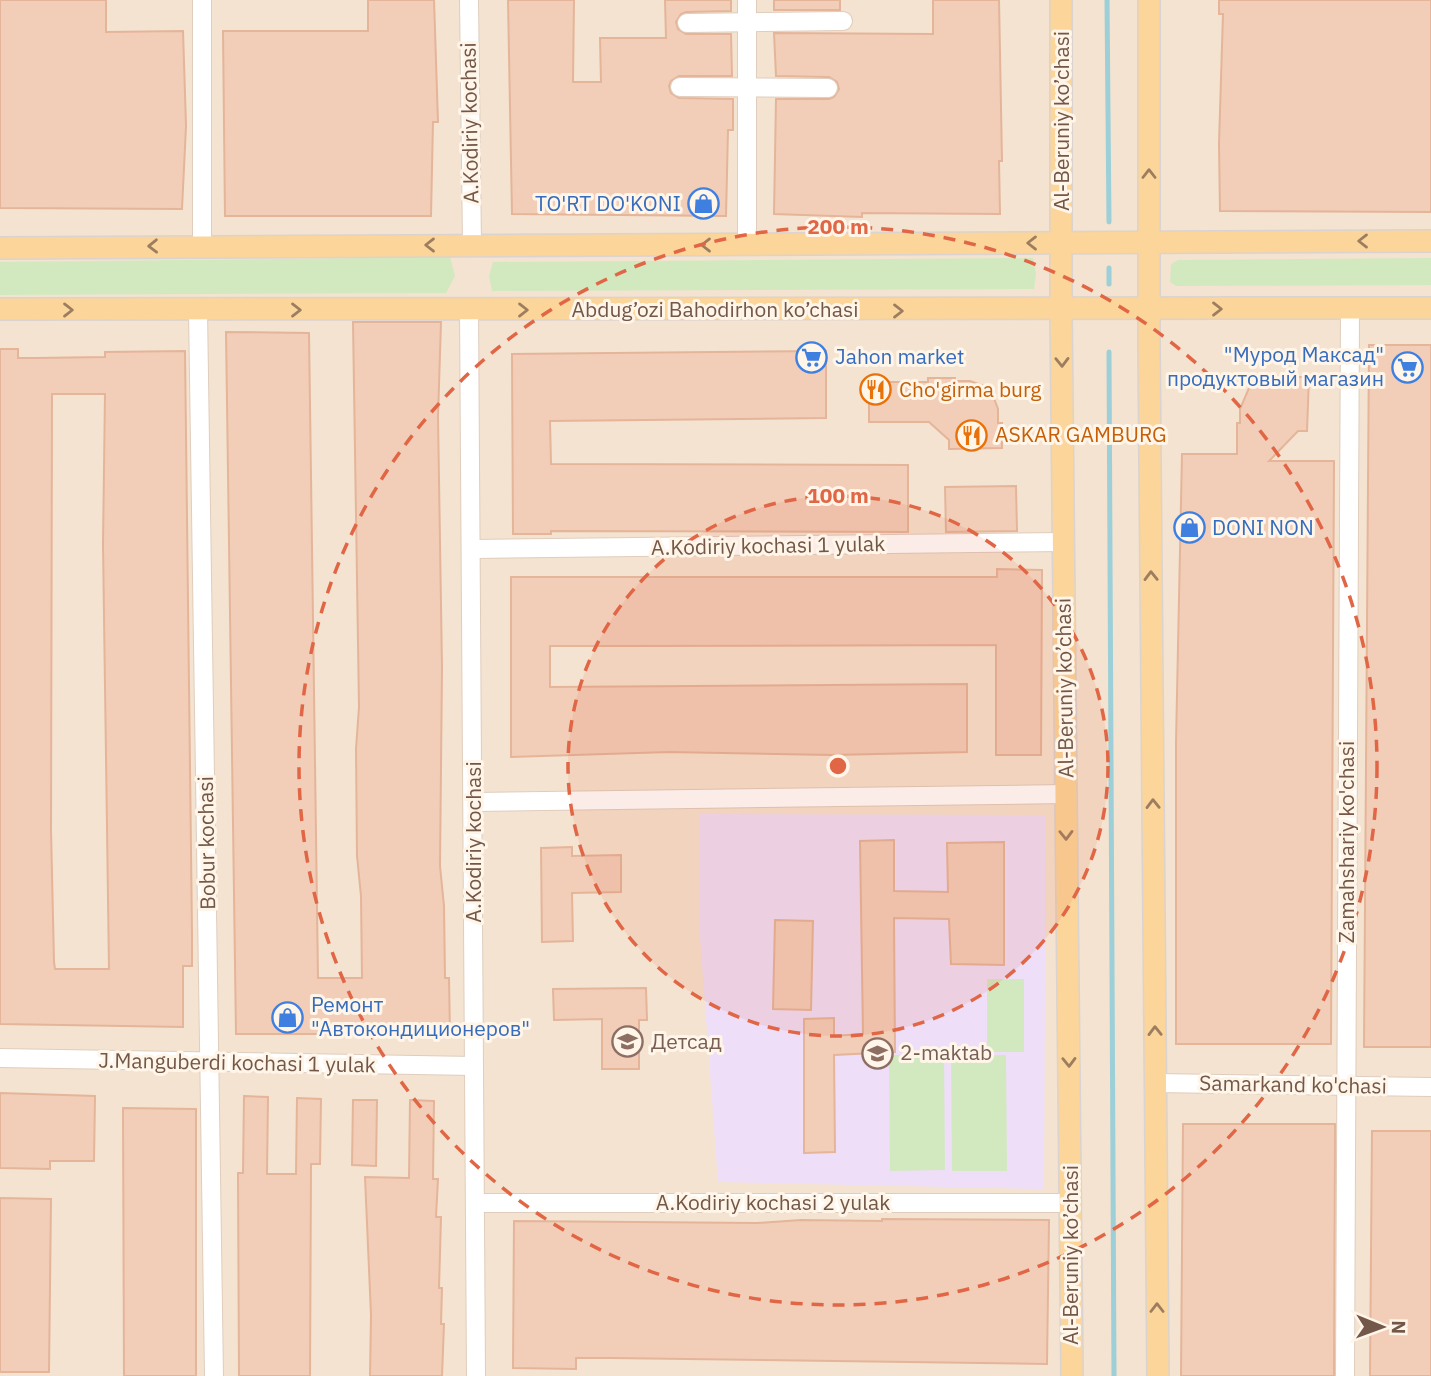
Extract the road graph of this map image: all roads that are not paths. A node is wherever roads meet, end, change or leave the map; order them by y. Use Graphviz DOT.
graph roads {
  1 [pos="202,0"];
  2 [pos="469,0"];
  3 [pos="747,0"];
  4 [pos="1061,0"];
  5 [pos="1149,0"];
  6 [pos="843,21"];
  7 [pos="687,23"];
  8 [pos="747,23"];
  9 [pos="680,87"];
  10 [pos="747,87"];
  11 [pos="828,88"];
  12 [pos="1431,241"];
  13 [pos="1149,242"];
  14 [pos="1061,243"];
  15 [pos="202,245"];
  16 [pos="472,245"];
  17 [pos="747,245"];
  18 [pos="0,248"];
  19 [pos="1350,308"];
  20 [pos="1431,308"];
  21 [pos="0,309"];
  22 [pos="469,309"];
  23 [pos="1149,309"];
  24 [pos="198,310"];
  25 [pos="1061,311"];
  26 [pos="1063,542"];
  27 [pos="473,549"];
  28 [pos="1066,793"];
  29 [pos="474,802"];
  30 [pos="0,1058"];
  31 [pos="211,1064"];
  32 [pos="474,1066"];
  33 [pos="1156,1083"];
  34 [pos="1346,1086"];
  35 [pos="1431,1087"];
  36 [pos="475,1203"];
  37 [pos="1071,1203"];
  38 [pos="214,1376"];
  39 [pos="476,1376"];
  40 [pos="1072,1376"];
  41 [pos="1158,1376"];
  42 [pos="1345,1376"];
  1 -- 15 [label="street"];
  2 -- 16 [label="street, A.Kodiriy kochasi"];
  3 -- 8 [label="street"];
  4 -- 14 [label="main road, Al-Beruniy ko’chasi"];
  13 -- 5 [label="main road, one-way"];
  6 -- 8 [label="street"];
  7 -- 8 [label="street"];
  8 -- 10 [label="street"];
  9 -- 10 [label="street"];
  10 -- 11 [label="street"];
  10 -- 17 [label="street"];
  12 -- 13 [label="main road, one-way"];
  13 -- 14 [label="main road"];
  13 -- 23 [label="main road"];
  14 -- 17 [label="main road, one-way"];
  14 -- 25 [label="main road, Al-Beruniy ko’chasi"];
  16 -- 15 [label="main road, one-way"];
  15 -- 18 [label="main road, one-way"];
  17 -- 16 [label="main road, one-way"];
  19 -- 20 [label="main road, Abdug’ozi Bahodirhon ko’chasi"];
  23 -- 19 [label="main road, Abdug’ozi Bahodirhon ko’chasi, one-way"];
  19 -- 34 [label="street, Zamahshariy ko'chasi"];
  21 -- 24 [label="main road, Abdug’ozi Bahodirhon ko’chasi, one-way"];
  24 -- 22 [label="main road, Abdug’ozi Bahodirhon ko’chasi, one-way"];
  22 -- 25 [label="main road, Abdug’ozi Bahodirhon ko’chasi, one-way"];
  22 -- 27 [label="street, A.Kodiriy kochasi"];
  23 -- 25 [label="main road, Abdug’ozi Bahodirhon ko’chasi"];
  33 -- 23 [label="main road, one-way"];
  24 -- 31 [label="street, Bobur kochasi"];
  25 -- 26 [label="main road, Al-Beruniy ko’chasi, one-way"];
  26 -- 27 [label="street, A.Kodiriy kochasi 1 yulak"];
  26 -- 28 [label="main road, Al-Beruniy ko’chasi"];
  27 -- 29 [label="street, A.Kodiriy kochasi"];
  28 -- 29 [label="street"];
  28 -- 37 [label="main road, Al-Beruniy ko’chasi, one-way"];
  29 -- 32 [label="street, A.Kodiriy kochasi"];
  30 -- 31 [label="street, J.Manguberdi kochasi 1 yulak"];
  31 -- 32 [label="street, J.Manguberdi kochasi 1 yulak"];
  31 -- 38 [label="street, Bobur kochasi"];
  32 -- 36 [label="street, A.Kodiriy kochasi"];
  33 -- 34 [label="street, Samarkand ko'chasi"];
  41 -- 33 [label="main road, one-way"];
  34 -- 35 [label="street, Samarkand ko'chasi"];
  34 -- 42 [label="street, Zamahshariy ko'chasi"];
  36 -- 37 [label="street, A.Kodiriy kochasi 2 yulak"];
  36 -- 39 [label="street, A.Kodiriy kochasi"];
  37 -- 40 [label="main road, Al-Beruniy ko’chasi"];
}
